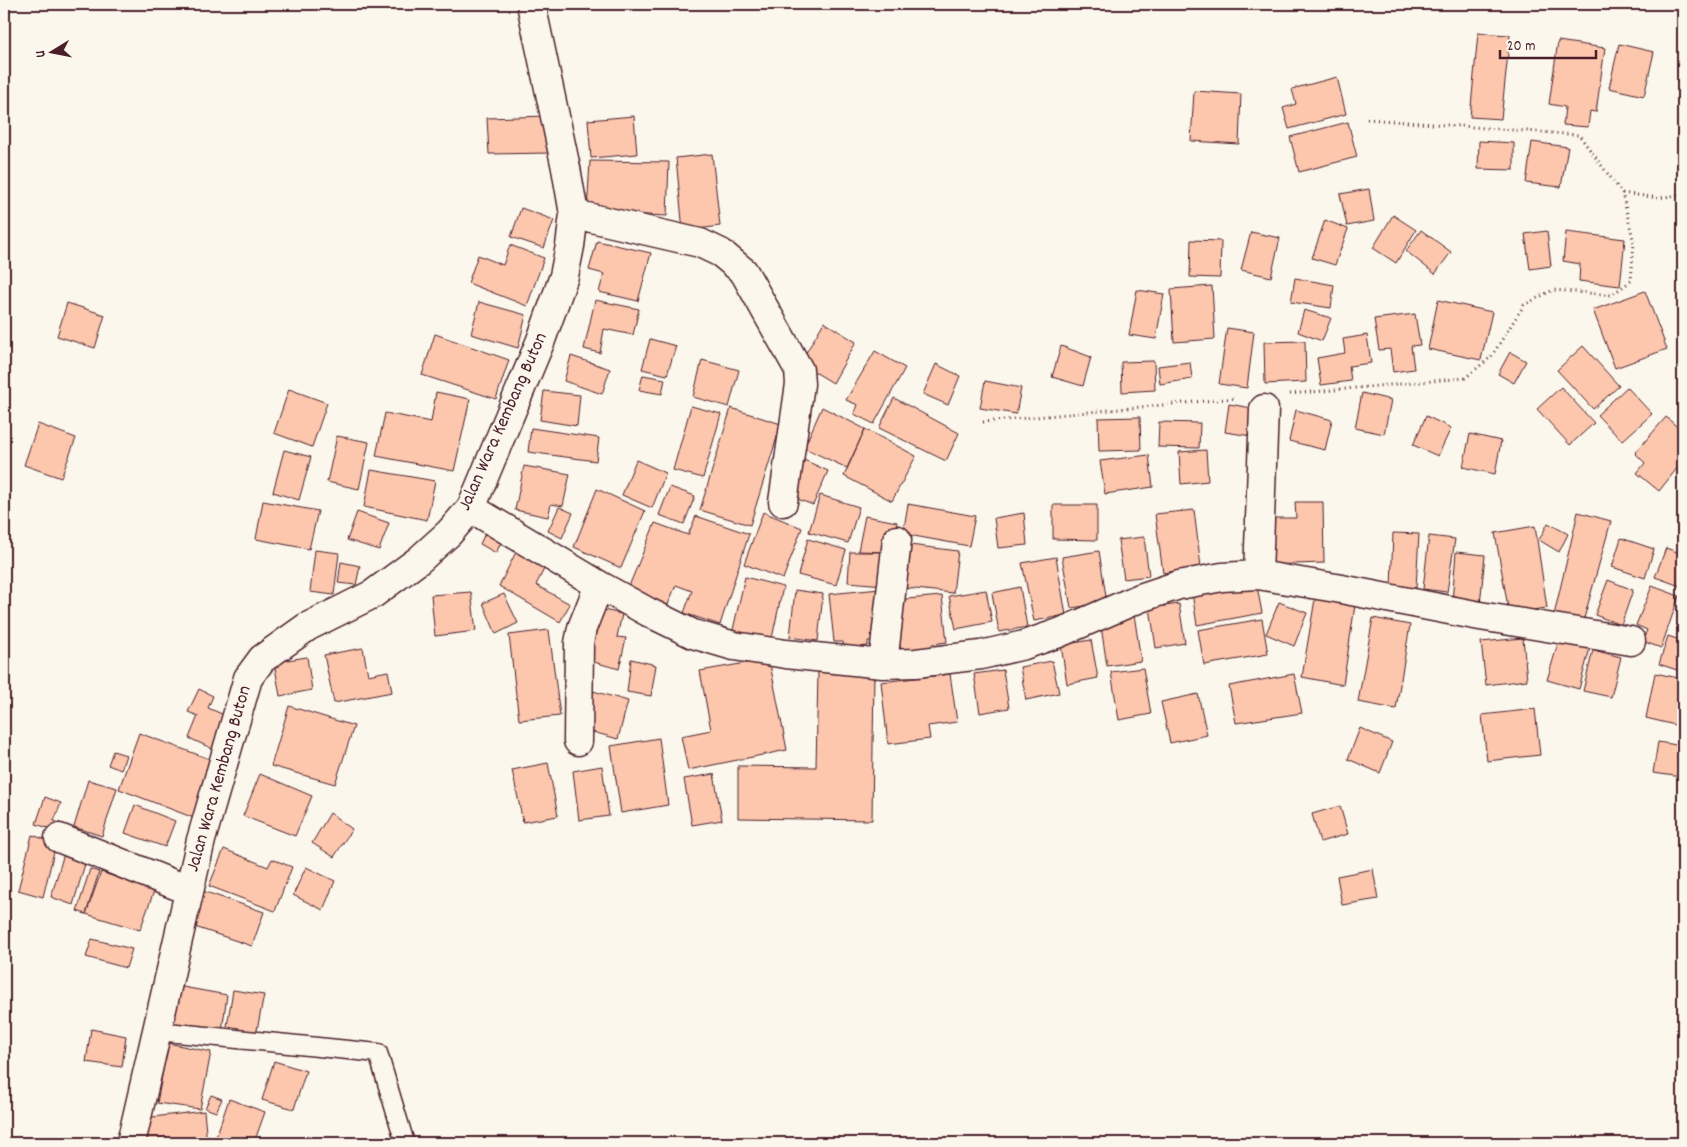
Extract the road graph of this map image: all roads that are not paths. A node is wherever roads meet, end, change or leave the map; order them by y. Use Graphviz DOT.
graph roads {
  1 [pos="531,4"];
  2 [pos="574,214"];
  3 [pos="1274,402"];
  4 [pos="783,502"];
  5 [pos="471,508"];
  6 [pos="897,540"];
  7 [pos="1258,576"];
  8 [pos="599,585"];
  9 [pos="1631,641"];
  10 [pos="884,664"];
  11 [pos="578,741"];
  12 [pos="59,838"];
  13 [pos="188,890"];
  14 [pos="157,1031"];
  15 [pos="131,1143"];
  16 [pos="405,1143"];
  1 -- 2 [label="street, Jalan Wara Kembang Buton"];
  2 -- 4 [label="street"];
  2 -- 5 [label="street, Jalan Wara Kembang Buton"];
  3 -- 7 [label="street"];
  5 -- 8 [label="street"];
  5 -- 13 [label="street, Jalan Wara Kembang Buton"];
  6 -- 10 [label="street"];
  7 -- 9 [label="street"];
  7 -- 10 [label="street"];
  8 -- 10 [label="street"];
  8 -- 11 [label="street"];
  12 -- 13 [label="street"];
  13 -- 14 [label="street, Jalan Wara Kembang Buton"];
  14 -- 15 [label="street, Jalan Wara Kembang Buton"];
  14 -- 16 [label="lane"];
}
